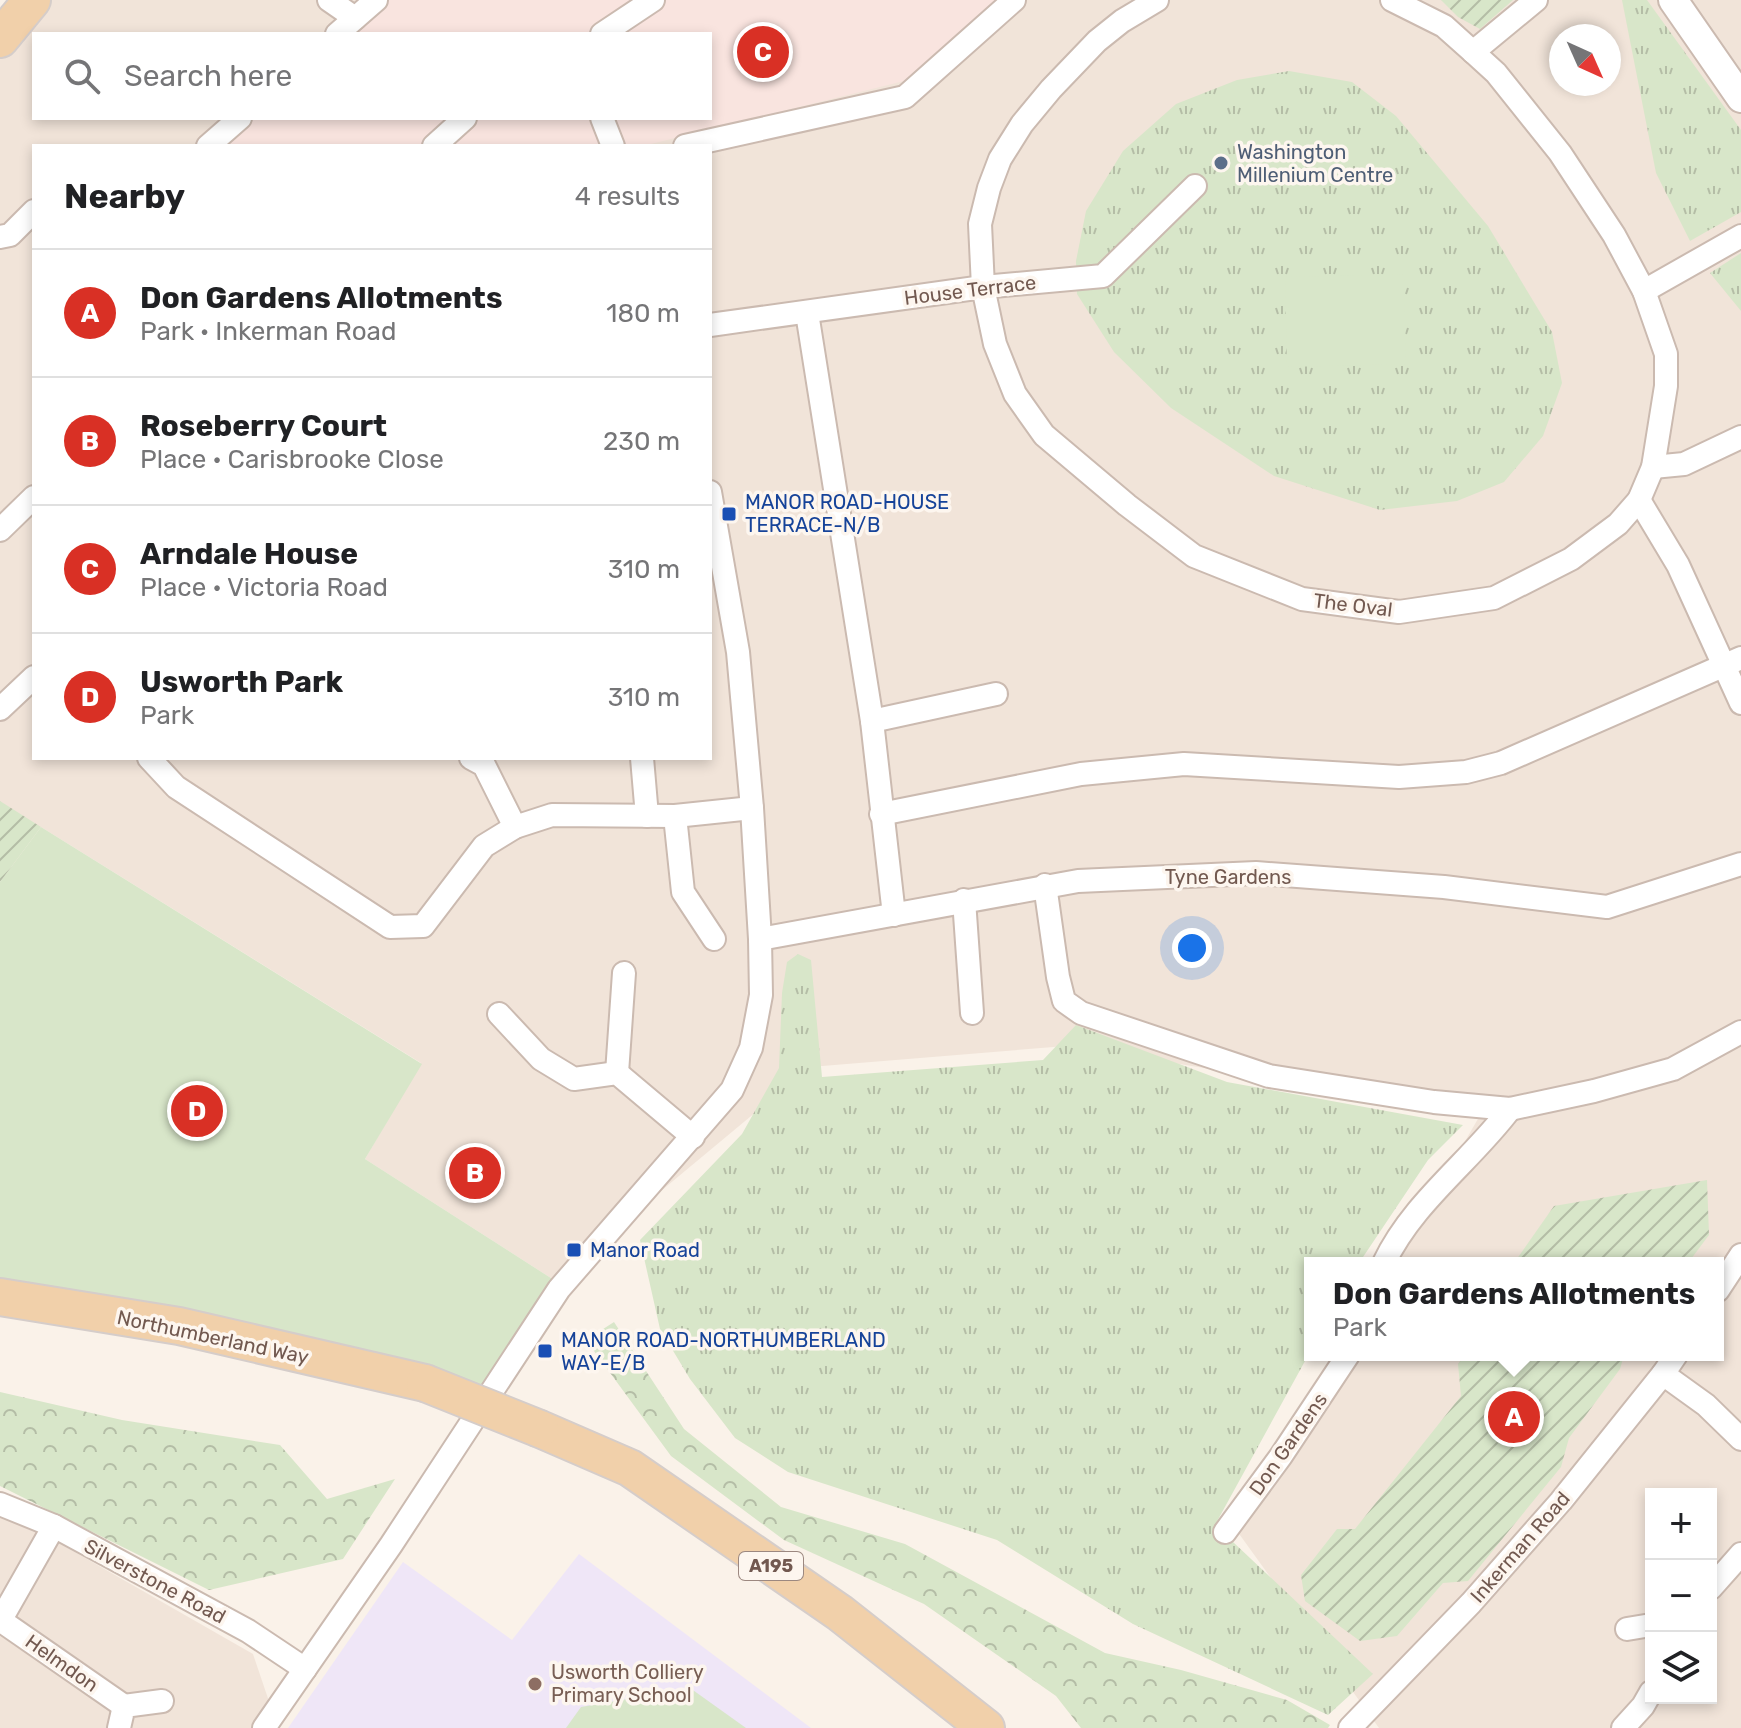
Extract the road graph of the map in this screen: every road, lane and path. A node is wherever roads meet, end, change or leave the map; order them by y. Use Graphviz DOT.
graph roads {
  1 [pos="32,0"];
  2 [pos="329,0"];
  3 [pos="376,0"];
  4 [pos="653,0"];
  5 [pos="1014,0"];
  6 [pos="1157,0"];
  7 [pos="1392,0"];
  8 [pos="1536,0"];
  9 [pos="1673,0"];
  10 [pos="355,18"];
  11 [pos="339,32"];
  12 [pos="605,32"];
  13 [pos="0,39"];
  14 [pos="1473,52"];
  15 [pos="1741,98"];
  16 [pos="238,120"];
  17 [pos="463,120"];
  18 [pos="603,120"];
  19 [pos="210,144"];
  20 [pos="436,144"];
  21 [pos="612,144"];
  22 [pos="694,144"];
  23 [pos="1195,186"];
  24 [pos="32,213"];
  25 [pos="1741,236"];
  26 [pos="0,237"];
  27 [pos="983,287"];
  28 [pos="1644,291"];
  29 [pos="807,313"];
  30 [pos="712,325"];
  31 [pos="1741,437"];
  32 [pos="1653,467"];
  33 [pos="32,499"];
  34 [pos="1639,500"];
  35 [pos="712,503"];
  36 [pos="0,530"];
  37 [pos="1732,662"];
  38 [pos="32,679"];
  39 [pos="996,694"];
  40 [pos="1741,703"];
  41 [pos="0,709"];
  42 [pos="872,721"];
  43 [pos="151,760"];
  44 [pos="475,760"];
  45 [pos="642,760"];
  46 [pos="752,808"];
  47 [pos="881,814"];
  48 [pos="647,816"];
  49 [pos="675,816"];
  50 [pos="515,827"];
  51 [pos="1741,864"];
  52 [pos="1045,885"];
  53 [pos="964,900"];
  54 [pos="894,915"];
  55 [pos="714,939"];
  56 [pos="760,939"];
  57 [pos="624,973"];
  58 [pos="972,1013"];
  59 [pos="499,1014"];
  60 [pos="1741,1032"];
  61 [pos="617,1073"];
  62 [pos="1510,1109"];
  63 [pos="693,1137"];
  64 [pos="1741,1255"];
  65 [pos="1387,1257"];
  66 [pos="1724,1281"];
  67 [pos="0,1297"];
  68 [pos="1344,1361"];
  69 [pos="1672,1361"];
  70 [pos="1663,1374"];
  71 [pos="1741,1439"];
  72 [pos="0,1504"];
  73 [pos="54,1526"];
  74 [pos="1225,1532"];
  75 [pos="1741,1554"];
  76 [pos="1717,1581"];
  77 [pos="0,1620"];
  78 [pos="1645,1626"];
  79 [pos="1627,1629"];
  80 [pos="305,1669"];
  81 [pos="162,1701"];
  82 [pos="1645,1702"];
  83 [pos="124,1706"];
  84 [pos="119,1728"];
  85 [pos="264,1728"];
  86 [pos="986,1728"];
  87 [pos="1350,1728"];
  88 [pos="1623,1728"];
  1 -- 13 [label="main road"];
  2 -- 10 [label="street"];
  3 -- 10 [label="street"];
  4 -- 12 [label="street"];
  5 -- 22 [label="street"];
  6 -- 27 [label="street, The Oval"];
  7 -- 14 [label="street, The Oval"];
  8 -- 14 [label="street"];
  9 -- 15 [label="street"];
  10 -- 11 [label="street"];
  14 -- 28 [label="street, The Oval"];
  16 -- 19 [label="street"];
  17 -- 20 [label="street"];
  18 -- 21 [label="street"];
  23 -- 27 [label="street, House Terrace"];
  24 -- 26 [label="street"];
  25 -- 28 [label="street"];
  27 -- 29 [label="street, House Terrace"];
  27 -- 34 [label="street, The Oval"];
  28 -- 32 [label="street, The Oval"];
  29 -- 30 [label="street, House Terrace"];
  29 -- 42 [label="street"];
  31 -- 32 [label="street"];
  32 -- 34 [label="street, The Oval"];
  33 -- 36 [label="street"];
  34 -- 37 [label="street"];
  35 -- 46 [label="street"];
  37 -- 40 [label="street"];
  37 -- 47 [label="street"];
  38 -- 41 [label="street"];
  39 -- 42 [label="street"];
  42 -- 47 [label="street"];
  43 -- 50 [label="street"];
  44 -- 50 [label="street"];
  45 -- 48 [label="street"];
  46 -- 49 [label="street"];
  46 -- 56 [label="street"];
  47 -- 54 [label="street"];
  48 -- 49 [label="street"];
  48 -- 50 [label="street"];
  49 -- 55 [label="street"];
  51 -- 52 [label="street, Tyne Gardens"];
  52 -- 53 [label="street, Tyne Gardens"];
  52 -- 62 [label="street"];
  53 -- 54 [label="street, Tyne Gardens"];
  53 -- 58 [label="street"];
  54 -- 56 [label="street, Tyne Gardens"];
  56 -- 63 [label="street"];
  57 -- 61 [label="street"];
  59 -- 61 [label="street"];
  60 -- 62 [label="street"];
  61 -- 63 [label="street"];
  62 -- 65 [label="street"];
  63 -- 80 [label="street"];
  64 -- 66 [label="street"];
  67 -- 86 [label="main road, Northumberland Way / A195, bridge"];
  68 -- 74 [label="street, Don Gardens"];
  69 -- 70 [label="street, Inkerman Road"];
  70 -- 71 [label="street"];
  70 -- 87 [label="street, Inkerman Road"];
  72 -- 73 [label="street, Silverstone Road"];
  73 -- 77 [label="street, Helmdon"];
  73 -- 80 [label="street, Silverstone Road"];
  75 -- 76 [label="street"];
  77 -- 83 [label="street, Helmdon"];
  78 -- 79 [label="street"];
  80 -- 85 [label="street"];
  81 -- 83 [label="street"];
  82 -- 88 [label="street"];
  83 -- 84 [label="street"];
}
